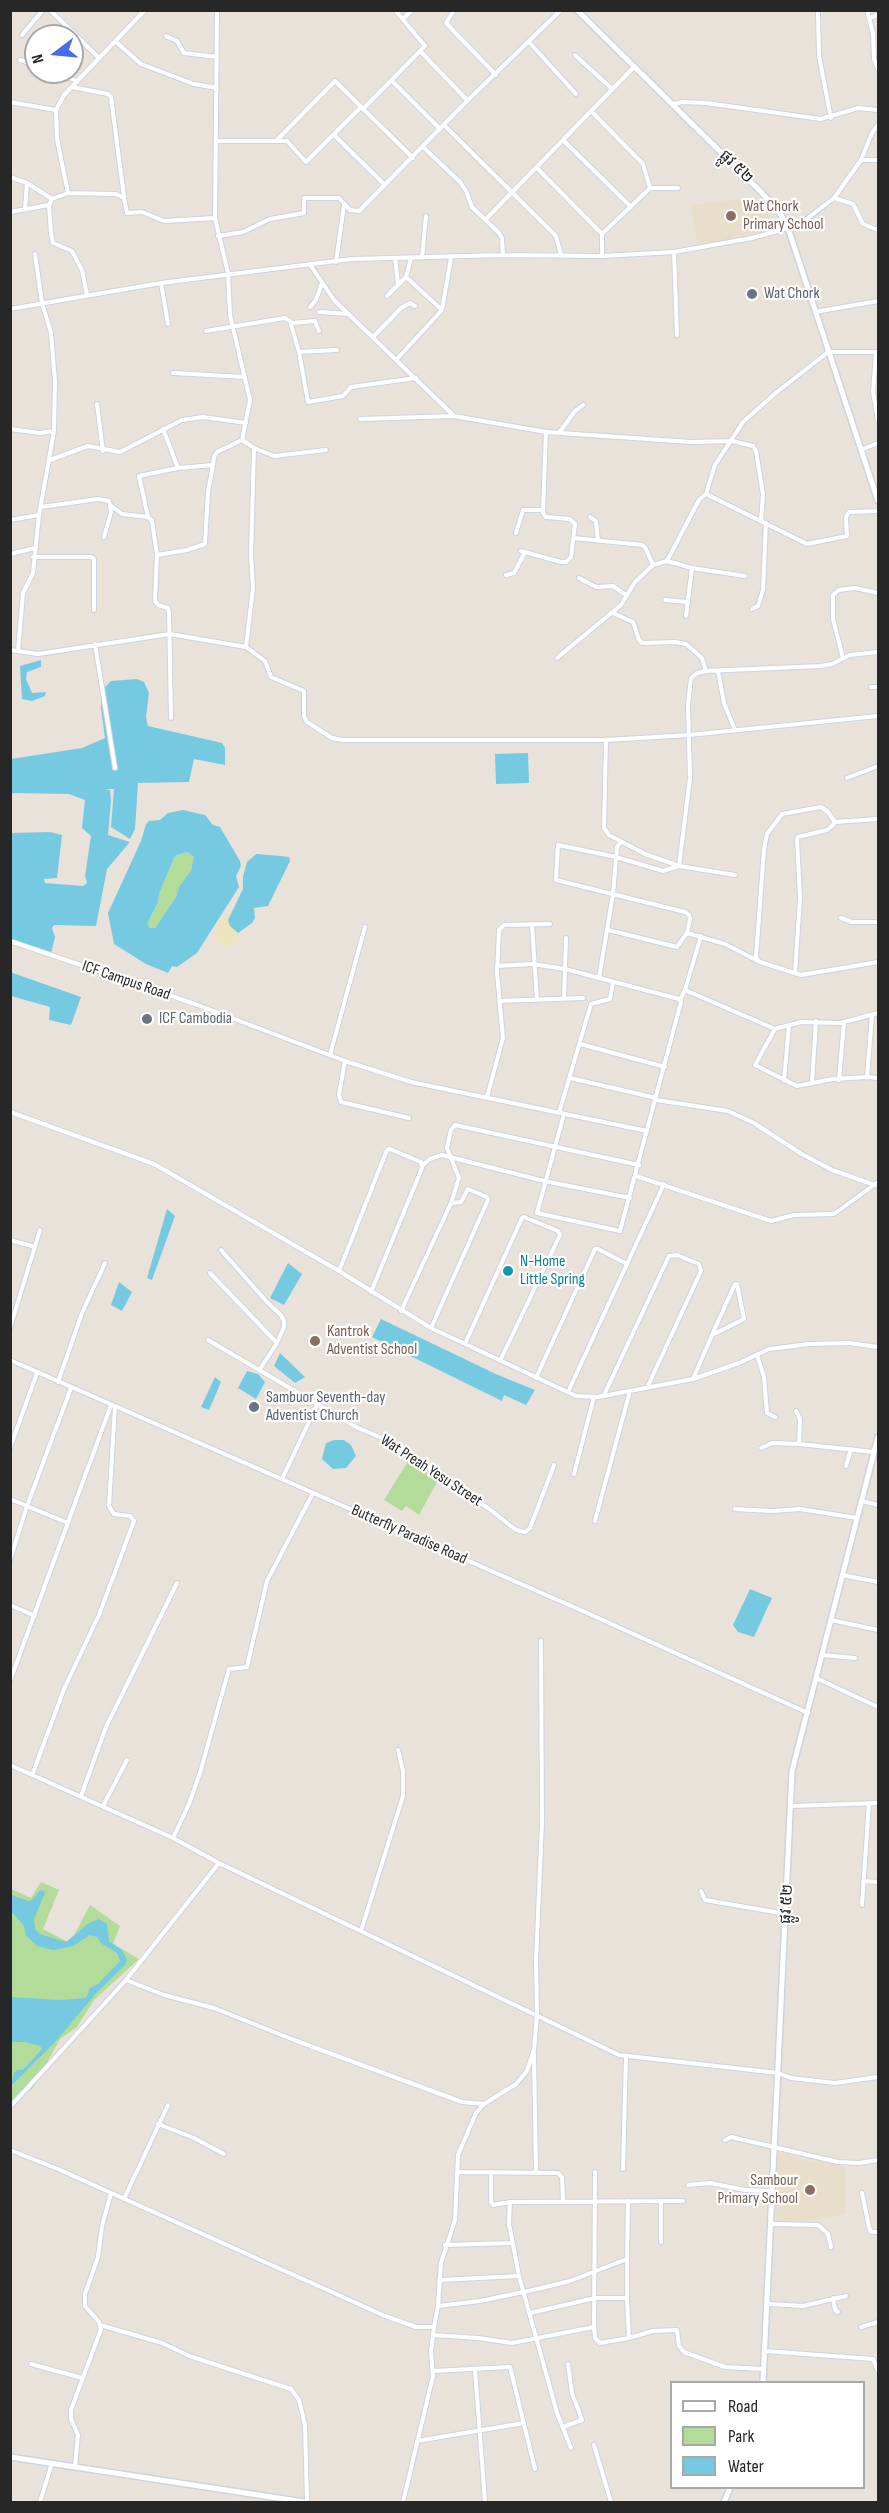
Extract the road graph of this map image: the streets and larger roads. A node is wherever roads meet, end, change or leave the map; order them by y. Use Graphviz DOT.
graph roads {
  1 [pos="43,10"];
  2 [pos="50,10"];
  3 [pos="145,10"];
  4 [pos="218,10"];
  5 [pos="394,10"];
  6 [pos="412,10"];
  7 [pos="454,10"];
  8 [pos="561,10"];
  9 [pos="867,10"];
  10 [pos="577,11"];
  11 [pos="818,13"];
  12 [pos="879,15"];
  13 [pos="869,18"];
  14 [pos="403,19"];
  15 [pos="22,35"];
  16 [pos="166,36"];
  17 [pos="115,41"];
  18 [pos="529,42"];
  19 [pos="420,51"];
  20 [pos="575,54"];
  21 [pos="218,57"];
  22 [pos="99,58"];
  23 [pos="20,60"];
  24 [pos="24,61"];
  25 [pos="634,67"];
  26 [pos="879,69"];
  27 [pos="84,74"];
  28 [pos="496,75"];
  29 [pos="392,81"];
  30 [pos="75,84"];
  31 [pos="72,87"];
  32 [pos="217,88"];
  33 [pos="612,89"];
  34 [pos="576,94"];
  35 [pos="468,101"];
  36 [pos="10,102"];
  37 [pos="672,105"];
  38 [pos="362,108"];
  39 [pos="56,110"];
  40 [pos="879,110"];
  41 [pos="591,111"];
  42 [pos="831,118"];
  43 [pos="444,124"];
  44 [pos="879,125"];
  45 [pos="440,129"];
  46 [pos="334,135"];
  47 [pos="277,140"];
  48 [pos="563,140"];
  49 [pos="217,141"];
  50 [pos="423,147"];
  51 [pos="412,159"];
  52 [pos="861,160"];
  53 [pos="879,160"];
  54 [pos="537,167"];
  55 [pos="10,177"];
  56 [pos="27,183"];
  57 [pos="385,185"];
  58 [pos="650,188"];
  59 [pos="678,188"];
  60 [pos="512,192"];
  61 [pos="68,193"];
  62 [pos="124,198"];
  63 [pos="834,198"];
  64 [pos="52,199"];
  65 [pos="345,204"];
  66 [pos="49,205"];
  67 [pos="631,207"];
  68 [pos="25,209"];
  69 [pos="10,212"];
  70 [pos="426,216"];
  71 [pos="215,218"];
  72 [pos="486,219"];
  73 [pos="788,228"];
  74 [pos="879,230"];
  75 [pos="602,234"];
  76 [pos="218,236"];
  77 [pos="674,252"];
  78 [pos="35,254"];
  79 [pos="503,255"];
  80 [pos="561,255"];
  81 [pos="602,256"];
  82 [pos="395,258"];
  83 [pos="411,258"];
  84 [pos="422,258"];
  85 [pos="451,258"];
  86 [pos="336,262"];
  87 [pos="311,266"];
  88 [pos="228,273"];
  89 [pos="406,277"];
  90 [pos="322,282"];
  91 [pos="161,283"];
  92 [pos="398,284"];
  93 [pos="87,295"];
  94 [pos="387,296"];
  95 [pos="879,301"];
  96 [pos="42,303"];
  97 [pos="415,306"];
  98 [pos="310,307"];
  99 [pos="10,309"];
  100 [pos="442,310"];
  101 [pos="319,312"];
  102 [pos="815,312"];
  103 [pos="349,314"];
  104 [pos="292,323"];
  105 [pos="168,324"];
  106 [pos="235,326"];
  107 [pos="206,331"];
  108 [pos="319,331"];
  109 [pos="677,335"];
  110 [pos="373,337"];
  111 [pos="337,350"];
  112 [pos="299,352"];
  113 [pos="828,352"];
  114 [pos="878,353"];
  115 [pos="397,359"];
  116 [pos="173,373"];
  117 [pos="245,377"];
  118 [pos="416,378"];
  119 [pos="97,404"];
  120 [pos="583,405"];
  121 [pos="454,416"];
  122 [pos="360,419"];
  123 [pos="879,420"];
  124 [pos="246,423"];
  125 [pos="10,429"];
  126 [pos="163,429"];
  127 [pos="54,431"];
  128 [pos="546,432"];
  129 [pos="559,434"];
  130 [pos="242,440"];
  131 [pos="732,441"];
  132 [pos="879,443"];
  133 [pos="254,448"];
  134 [pos="326,450"];
  135 [pos="104,451"];
  136 [pos="860,451"];
  137 [pos="50,460"];
  138 [pos="213,465"];
  139 [pos="178,468"];
  140 [pos="706,495"];
  141 [pos="879,501"];
  142 [pos="110,505"];
  143 [pos="41,507"];
  144 [pos="543,510"];
  145 [pos="879,511"];
  146 [pos="39,515"];
  147 [pos="148,517"];
  148 [pos="590,517"];
  149 [pos="10,520"];
  150 [pos="763,522"];
  151 [pos="516,533"];
  152 [pos="104,537"];
  153 [pos="574,538"];
  154 [pos="598,541"];
  155 [pos="35,548"];
  156 [pos="10,554"];
  157 [pos="157,555"];
  158 [pos="33,557"];
  159 [pos="667,561"];
  160 [pos="652,564"];
  161 [pos="692,568"];
  162 [pos="506,575"];
  163 [pos="745,576"];
  164 [pos="579,578"];
  165 [pos="879,593"];
  166 [pos="626,595"];
  167 [pos="665,600"];
  168 [pos="688,602"];
  169 [pos="752,609"];
  170 [pos="94,610"];
  171 [pos="613,613"];
  172 [pos="686,616"];
  173 [pos="170,634"];
  174 [pos="95,644"];
  175 [pos="246,647"];
  176 [pos="10,650"];
  177 [pos="18,651"];
  178 [pos="879,652"];
  179 [pos="557,658"];
  180 [pos="843,658"];
  181 [pos="706,671"];
  182 [pos="718,671"];
  183 [pos="871,687"];
  184 [pos="879,687"];
  185 [pos="879,716"];
  186 [pos="171,718"];
  187 [pos="735,730"];
  188 [pos="689,735"];
  189 [pos="606,740"];
  190 [pos="879,766"];
  191 [pos="115,768"];
  192 [pos="847,778"];
  193 [pos="879,819"];
  194 [pos="834,822"];
  195 [pos="621,842"];
  196 [pos="616,857"];
  197 [pos="679,866"];
  198 [pos="735,875"];
  199 [pos="614,894"];
  200 [pos="841,918"];
  201 [pos="879,922"];
  202 [pos="532,924"];
  203 [pos="550,924"];
  204 [pos="365,927"];
  205 [pos="608,930"];
  206 [pos="687,933"];
  207 [pos="701,936"];
  208 [pos="566,938"];
  209 [pos="10,942"];
  210 [pos="758,960"];
  211 [pos="879,962"];
  212 [pos="533,964"];
  213 [pos="497,966"];
  214 [pos="565,969"];
  215 [pos="795,973"];
  216 [pos="599,978"];
  217 [pos="613,982"];
  218 [pos="685,990"];
  219 [pos="583,998"];
  220 [pos="564,999"];
  221 [pos="537,1000"];
  222 [pos="499,1001"];
  223 [pos="680,1001"];
  224 [pos="879,1013"];
  225 [pos="872,1015"];
  226 [pos="816,1021"];
  227 [pos="844,1022"];
  228 [pos="789,1025"];
  229 [pos="776,1029"];
  230 [pos="580,1044"];
  231 [pos="330,1055"];
  232 [pos="345,1061"];
  233 [pos="665,1067"];
  234 [pos="867,1077"];
  235 [pos="570,1078"];
  236 [pos="879,1078"];
  237 [pos="784,1080"];
  238 [pos="839,1080"];
  239 [pos="812,1083"];
  240 [pos="487,1097"];
  241 [pos="656,1099"];
  242 [pos="10,1112"];
  243 [pos="562,1113"];
  244 [pos="409,1118"];
  245 [pos="647,1131"];
  246 [pos="554,1147"];
  247 [pos="449,1157"];
  248 [pos="423,1165"];
  249 [pos="639,1165"];
  250 [pos="636,1176"];
  251 [pos="544,1181"];
  252 [pos="664,1184"];
  253 [pos="877,1184"];
  254 [pos="630,1198"];
  255 [pos="451,1203"];
  256 [pos="40,1230"];
  257 [pos="10,1240"];
  258 [pos="34,1247"];
  259 [pos="221,1250"];
  260 [pos="105,1263"];
  261 [pos="627,1264"];
  262 [pos="339,1271"];
  263 [pos="210,1273"];
  264 [pos="371,1292"];
  265 [pos="402,1311"];
  266 [pos="10,1328"];
  267 [pos="431,1328"];
  268 [pos="712,1335"];
  269 [pos="208,1340"];
  270 [pos="277,1343"];
  271 [pos="465,1344"];
  272 [pos="879,1347"];
  273 [pos="757,1355"];
  274 [pos="10,1360"];
  275 [pos="500,1361"];
  276 [pos="260,1369"];
  277 [pos="37,1373"];
  278 [pos="536,1378"];
  279 [pos="693,1379"];
  280 [pos="58,1382"];
  281 [pos="72,1388"];
  282 [pos="647,1388"];
  283 [pos="630,1391"];
  284 [pos="568,1392"];
  285 [pos="604,1396"];
  286 [pos="594,1397"];
  287 [pos="318,1403"];
  288 [pos="113,1406"];
  289 [pos="796,1410"];
  290 [pos="775,1416"];
  291 [pos="879,1437"];
  292 [pos="799,1444"];
  293 [pos="10,1448"];
  294 [pos="761,1449"];
  295 [pos="851,1449"];
  296 [pos="874,1452"];
  297 [pos="554,1466"];
  298 [pos="846,1466"];
  299 [pos="574,1474"];
  300 [pos="282,1479"];
  301 [pos="314,1493"];
  302 [pos="10,1499"];
  303 [pos="861,1501"];
  304 [pos="879,1505"];
  305 [pos="27,1506"];
  306 [pos="735,1509"];
  307 [pos="857,1518"];
  308 [pos="596,1521"];
  309 [pos="68,1523"];
  310 [pos="10,1560"];
  311 [pos="842,1575"];
  312 [pos="879,1582"];
  313 [pos="177,1583"];
  314 [pos="10,1605"];
  315 [pos="35,1616"];
  316 [pos="831,1620"];
  317 [pos="879,1630"];
  318 [pos="542,1641"];
  319 [pos="822,1655"];
  320 [pos="855,1658"];
  321 [pos="816,1678"];
  322 [pos="10,1681"];
  323 [pos="879,1707"];
  324 [pos="808,1713"];
  325 [pos="398,1750"];
  326 [pos="127,1760"];
  327 [pos="11,1767"];
  328 [pos="33,1773"];
  329 [pos="81,1796"];
  330 [pos="869,1803"];
  331 [pos="879,1803"];
  332 [pos="103,1806"];
  333 [pos="792,1806"];
  334 [pos="173,1838"];
  335 [pos="219,1863"];
  336 [pos="864,1881"];
  337 [pos="879,1882"];
  338 [pos="701,1891"];
  339 [pos="862,1905"];
  340 [pos="786,1914"];
  341 [pos="361,1931"];
  342 [pos="126,1980"];
  343 [pos="537,2014"];
  344 [pos="534,2050"];
  345 [pos="626,2057"];
  346 [pos="778,2073"];
  347 [pos="879,2077"];
  348 [pos="484,2104"];
  349 [pos="168,2105"];
  350 [pos="10,2108"];
  351 [pos="158,2124"];
  352 [pos="725,2140"];
  353 [pos="774,2147"];
  354 [pos="10,2150"];
  355 [pos="224,2154"];
  356 [pos="879,2160"];
  357 [pos="623,2169"];
  358 [pos="457,2172"];
  359 [pos="491,2172"];
  360 [pos="595,2172"];
  361 [pos="536,2173"];
  362 [pos="688,2185"];
  363 [pos="773,2191"];
  364 [pos="111,2193"];
  365 [pos="862,2193"];
  366 [pos="124,2199"];
  367 [pos="628,2201"];
  368 [pos="683,2201"];
  369 [pos="510,2202"];
  370 [pos="563,2202"];
  371 [pos="595,2202"];
  372 [pos="661,2202"];
  373 [pos="772,2224"];
  374 [pos="879,2232"];
  375 [pos="661,2242"];
  376 [pos="512,2243"];
  377 [pos="445,2245"];
  378 [pos="831,2247"];
  379 [pos="627,2259"];
  380 [pos="594,2272"];
  381 [pos="519,2276"];
  382 [pos="439,2280"];
  383 [pos="524,2292"];
  384 [pos="846,2296"];
  385 [pos="595,2298"];
  386 [pos="627,2298"];
  387 [pos="832,2298"];
  388 [pos="768,2304"];
  389 [pos="438,2306"];
  390 [pos="838,2312"];
  391 [pos="530,2313"];
  392 [pos="879,2322"];
  393 [pos="100,2325"];
  394 [pos="594,2327"];
  395 [pos="861,2327"];
  396 [pos="434,2328"];
  397 [pos="433,2335"];
  398 [pos="628,2338"];
  399 [pos="536,2339"];
  400 [pos="765,2351"];
  401 [pos="31,2364"];
  402 [pos="568,2364"];
  403 [pos="475,2369"];
  404 [pos="764,2369"];
  405 [pos="433,2371"];
  406 [pos="879,2371"];
  407 [pos="82,2378"];
  408 [pos="763,2381"];
  409 [pos="524,2423"];
  410 [pos="562,2427"];
  411 [pos="480,2430"];
  412 [pos="417,2441"];
  413 [pos="594,2445"];
  414 [pos="571,2448"];
  415 [pos="10,2457"];
  416 [pos="52,2463"];
  417 [pos="75,2467"];
  418 [pos="535,2469"];
  419 [pos="40,2502"];
  420 [pos="305,2502"];
  421 [pos="404,2502"];
  422 [pos="485,2502"];
  423 [pos="611,2502"];
  1 -- 15 [label="street"];
  2 -- 22 [label="street"];
  3 -- 17 [label="street"];
  4 -- 21 [label="street"];
  5 -- 14 [label="street"];
  6 -- 14 [label="street"];
  7 -- 28 [label="street"];
  8 -- 18 [label="street"];
  9 -- 13 [label="street"];
  10 -- 25 [label="street, ផ្លូវ ៥២"];
  11 -- 42 [label="street"];
  12 -- 13 [label="street"];
  13 -- 26 [label="street"];
  14 -- 19 [label="street"];
  16 -- 21 [label="street"];
  17 -- 22 [label="street"];
  17 -- 32 [label="street"];
  18 -- 28 [label="street"];
  18 -- 34 [label="street"];
  19 -- 29 [label="street"];
  19 -- 35 [label="street"];
  20 -- 33 [label="street"];
  21 -- 32 [label="street"];
  22 -- 27 [label="street"];
  23 -- 24 [label="street"];
  25 -- 33 [label="street"];
  25 -- 37 [label="street, ផ្លូវ ៥២"];
  28 -- 35 [label="street"];
  29 -- 38 [label="street"];
  29 -- 45 [label="street"];
  30 -- 31 [label="street"];
  31 -- 39 [label="street"];
  31 -- 62 [label="street"];
  32 -- 49 [label="street"];
  33 -- 41 [label="street"];
  35 -- 43 [label="street"];
  36 -- 39 [label="street"];
  37 -- 42 [label="street"];
  37 -- 73 [label="street, ផ្លូវ ៥២"];
  38 -- 46 [label="street"];
  38 -- 47 [label="street"];
  38 -- 51 [label="street"];
  39 -- 61 [label="street"];
  40 -- 42 [label="street"];
  41 -- 48 [label="street"];
  41 -- 58 [label="street"];
  43 -- 45 [label="street"];
  43 -- 60 [label="street"];
  44 -- 52 [label="street"];
  45 -- 50 [label="street"];
  46 -- 47 [label="street"];
  46 -- 57 [label="street"];
  47 -- 49 [label="street"];
  48 -- 54 [label="street"];
  48 -- 67 [label="street"];
  49 -- 71 [label="street"];
  50 -- 51 [label="street"];
  50 -- 72 [label="street"];
  51 -- 57 [label="street"];
  52 -- 53 [label="street"];
  52 -- 63 [label="street"];
  54 -- 60 [label="street"];
  54 -- 75 [label="street"];
  55 -- 56 [label="street"];
  56 -- 64 [label="street"];
  56 -- 68 [label="street"];
  57 -- 65 [label="street"];
  58 -- 59 [label="street"];
  58 -- 67 [label="street"];
  60 -- 72 [label="street"];
  60 -- 80 [label="street"];
  61 -- 62 [label="street"];
  61 -- 64 [label="street"];
  62 -- 71 [label="street"];
  63 -- 73 [label="street"];
  63 -- 74 [label="street"];
  64 -- 66 [label="street"];
  65 -- 76 [label="street"];
  65 -- 86 [label="street"];
  66 -- 68 [label="street"];
  66 -- 93 [label="street"];
  67 -- 75 [label="street"];
  68 -- 69 [label="street"];
  70 -- 84 [label="street"];
  71 -- 76 [label="street"];
  72 -- 79 [label="street"];
  73 -- 77 [label="street"];
  73 -- 102 [label="street, ផ្លូវ ៥២"];
  75 -- 81 [label="street"];
  76 -- 88 [label="street"];
  77 -- 81 [label="street"];
  77 -- 109 [label="street"];
  78 -- 96 [label="street"];
  79 -- 80 [label="street"];
  79 -- 85 [label="street"];
  80 -- 81 [label="street"];
  82 -- 83 [label="street"];
  82 -- 86 [label="street"];
  82 -- 92 [label="street"];
  83 -- 84 [label="street"];
  83 -- 89 [label="street"];
  84 -- 85 [label="street"];
  85 -- 100 [label="street"];
  86 -- 87 [label="street"];
  87 -- 88 [label="street"];
  87 -- 90 [label="street"];
  88 -- 91 [label="street"];
  88 -- 106 [label="street"];
  89 -- 92 [label="street"];
  89 -- 100 [label="street"];
  90 -- 98 [label="street"];
  90 -- 103 [label="street"];
  91 -- 93 [label="street"];
  91 -- 105 [label="street"];
  92 -- 94 [label="street"];
  93 -- 96 [label="street"];
  95 -- 102 [label="street"];
  96 -- 99 [label="street"];
  96 -- 127 [label="street"];
  97 -- 110 [label="street"];
  100 -- 115 [label="street"];
  101 -- 103 [label="street"];
  102 -- 113 [label="street, ផ្លូវ ៥២"];
  103 -- 110 [label="street"];
  104 -- 106 [label="street"];
  104 -- 108 [label="street"];
  104 -- 112 [label="street"];
  106 -- 107 [label="street"];
  106 -- 117 [label="street"];
  110 -- 115 [label="street"];
  111 -- 112 [label="street"];
  112 -- 118 [label="street"];
  113 -- 114 [label="street"];
  113 -- 131 [label="street"];
  113 -- 136 [label="street, ផ្លូវ ៥២"];
  114 -- 123 [label="street"];
  115 -- 118 [label="street"];
  116 -- 117 [label="street"];
  117 -- 124 [label="street"];
  118 -- 121 [label="street"];
  119 -- 135 [label="street"];
  120 -- 129 [label="street"];
  121 -- 122 [label="street"];
  121 -- 128 [label="street"];
  124 -- 126 [label="street"];
  124 -- 130 [label="street"];
  125 -- 127 [label="street"];
  126 -- 135 [label="street"];
  126 -- 139 [label="street"];
  127 -- 137 [label="street"];
  128 -- 129 [label="street"];
  128 -- 144 [label="street"];
  129 -- 131 [label="street"];
  130 -- 133 [label="street"];
  130 -- 138 [label="street"];
  131 -- 140 [label="street"];
  131 -- 150 [label="street"];
  132 -- 136 [label="street"];
  133 -- 134 [label="street"];
  133 -- 175 [label="street"];
  135 -- 137 [label="street"];
  136 -- 141 [label="street, ផ្លូវ ៥២"];
  137 -- 143 [label="street"];
  138 -- 139 [label="street"];
  138 -- 157 [label="street"];
  139 -- 147 [label="street"];
  140 -- 150 [label="street"];
  140 -- 159 [label="street"];
  142 -- 143 [label="street"];
  142 -- 147 [label="street"];
  142 -- 152 [label="street"];
  143 -- 146 [label="street"];
  144 -- 151 [label="street"];
  144 -- 153 [label="street"];
  145 -- 150 [label="street"];
  146 -- 149 [label="street"];
  146 -- 155 [label="street"];
  147 -- 157 [label="street"];
  148 -- 154 [label="street"];
  150 -- 169 [label="street"];
  153 -- 154 [label="street"];
  153 -- 162 [label="street"];
  154 -- 160 [label="street"];
  155 -- 156 [label="street"];
  155 -- 158 [label="street"];
  157 -- 173 [label="street"];
  158 -- 170 [label="street"];
  158 -- 177 [label="street"];
  159 -- 160 [label="street"];
  159 -- 161 [label="street"];
  160 -- 166 [label="street"];
  161 -- 163 [label="street"];
  161 -- 168 [label="street"];
  164 -- 166 [label="street"];
  165 -- 180 [label="street"];
  166 -- 171 [label="street"];
  167 -- 168 [label="street"];
  168 -- 172 [label="street"];
  171 -- 179 [label="street"];
  171 -- 181 [label="street"];
  173 -- 174 [label="street"];
  173 -- 175 [label="street"];
  173 -- 186 [label="street"];
  174 -- 177 [label="street"];
  174 -- 191 [label="street"];
  175 -- 189 [label="street"];
  176 -- 177 [label="street"];
  178 -- 180 [label="street"];
  180 -- 182 [label="street"];
  181 -- 182 [label="street"];
  181 -- 188 [label="street"];
  182 -- 187 [label="street"];
  183 -- 184 [label="street"];
  185 -- 187 [label="street"];
  187 -- 188 [label="street"];
  188 -- 189 [label="street"];
  188 -- 197 [label="street"];
  189 -- 195 [label="street"];
  190 -- 192 [label="street"];
  193 -- 194 [label="street"];
  194 -- 210 [label="street"];
  194 -- 215 [label="street"];
  195 -- 196 [label="street"];
  195 -- 197 [label="street"];
  196 -- 197 [label="street"];
  196 -- 199 [label="street"];
  196 -- 199 [label="street"];
  197 -- 198 [label="street"];
  199 -- 205 [label="street"];
  199 -- 206 [label="street"];
  200 -- 201 [label="street"];
  202 -- 203 [label="street"];
  202 -- 212 [label="street"];
  202 -- 213 [label="street"];
  204 -- 231 [label="street"];
  205 -- 206 [label="street"];
  205 -- 216 [label="street"];
  206 -- 207 [label="street"];
  207 -- 210 [label="street"];
  207 -- 218 [label="street"];
  208 -- 214 [label="street"];
  209 -- 231 [label="street, ICF Campus Road"];
  210 -- 215 [label="street"];
  211 -- 215 [label="street"];
  212 -- 213 [label="street"];
  212 -- 214 [label="street"];
  212 -- 221 [label="street"];
  213 -- 222 [label="street"];
  214 -- 216 [label="street"];
  214 -- 220 [label="street"];
  216 -- 217 [label="street"];
  217 -- 223 [label="street"];
  217 -- 230 [label="street"];
  218 -- 223 [label="street"];
  218 -- 229 [label="street"];
  219 -- 220 [label="street"];
  220 -- 221 [label="street"];
  221 -- 222 [label="street"];
  222 -- 240 [label="street"];
  223 -- 233 [label="street"];
  224 -- 225 [label="street"];
  225 -- 227 [label="street"];
  225 -- 234 [label="street"];
  226 -- 227 [label="street"];
  226 -- 228 [label="street"];
  226 -- 239 [label="street"];
  227 -- 238 [label="street"];
  228 -- 229 [label="street"];
  228 -- 237 [label="street"];
  229 -- 237 [label="street"];
  230 -- 233 [label="street"];
  230 -- 235 [label="street"];
  231 -- 232 [label="street, ICF Campus Road"];
  232 -- 240 [label="street, ICF Campus Road"];
  232 -- 244 [label="street"];
  233 -- 241 [label="street"];
  234 -- 236 [label="street"];
  234 -- 238 [label="street"];
  235 -- 241 [label="street"];
  235 -- 243 [label="street"];
  237 -- 239 [label="street"];
  238 -- 239 [label="street"];
  240 -- 243 [label="street, ICF Campus Road"];
  241 -- 245 [label="street"];
  241 -- 253 [label="street"];
  242 -- 262 [label="street"];
  243 -- 245 [label="street, ICF Campus Road"];
  243 -- 246 [label="street"];
  245 -- 249 [label="street"];
  246 -- 247 [label="street"];
  246 -- 249 [label="street"];
  246 -- 251 [label="street"];
  247 -- 248 [label="street"];
  247 -- 251 [label="street"];
  247 -- 255 [label="street"];
  248 -- 262 [label="street"];
  248 -- 264 [label="street"];
  249 -- 250 [label="street"];
  250 -- 252 [label="street"];
  250 -- 254 [label="street"];
  251 -- 254 [label="street"];
  251 -- 254 [label="street"];
  252 -- 253 [label="street"];
  252 -- 261 [label="street"];
  255 -- 265 [label="street"];
  255 -- 267 [label="street"];
  256 -- 258 [label="street"];
  257 -- 258 [label="street"];
  258 -- 266 [label="street"];
  259 -- 270 [label="street"];
  260 -- 280 [label="street"];
  261 -- 278 [label="street"];
  261 -- 284 [label="street"];
  262 -- 264 [label="street"];
  263 -- 270 [label="street"];
  264 -- 265 [label="street"];
  265 -- 267 [label="street"];
  267 -- 271 [label="street"];
  268 -- 268 [label="street"];
  268 -- 279 [label="street"];
  269 -- 276 [label="street, Wat Preah Yesu Street"];
  270 -- 276 [label="street"];
  271 -- 275 [label="street"];
  271 -- 275 [label="street"];
  272 -- 273 [label="street"];
  273 -- 279 [label="street"];
  273 -- 290 [label="street"];
  274 -- 277 [label="street, Butterfly Paradise Road"];
  275 -- 278 [label="street"];
  276 -- 287 [label="street, Wat Preah Yesu Street"];
  277 -- 280 [label="street, Butterfly Paradise Road"];
  277 -- 293 [label="street"];
  278 -- 284 [label="street"];
  279 -- 282 [label="street"];
  280 -- 281 [label="street, Butterfly Paradise Road"];
  281 -- 288 [label="street, Butterfly Paradise Road"];
  281 -- 305 [label="street"];
  282 -- 283 [label="street"];
  282 -- 285 [label="street"];
  283 -- 285 [label="street"];
  283 -- 308 [label="street"];
  284 -- 286 [label="street"];
  285 -- 286 [label="street"];
  286 -- 299 [label="street"];
  287 -- 297 [label="street, Wat Preah Yesu Street"];
  287 -- 300 [label="street"];
  288 -- 300 [label="street, Butterfly Paradise Road"];
  288 -- 309 [label="street"];
  288 -- 328 [label="street"];
  289 -- 292 [label="street"];
  291 -- 296 [label="street, ផ្លូវ ៥២"];
  292 -- 294 [label="street"];
  292 -- 295 [label="street"];
  295 -- 296 [label="street"];
  295 -- 298 [label="street"];
  296 -- 303 [label="street, ផ្លូវ ៥២"];
  300 -- 301 [label="street, Butterfly Paradise Road"];
  301 -- 324 [label="street, Butterfly Paradise Road"];
  301 -- 334 [label="street"];
  302 -- 305 [label="street"];
  303 -- 304 [label="street"];
  303 -- 307 [label="street, ផ្លូវ ៥២"];
  305 -- 309 [label="street"];
  305 -- 310 [label="street"];
  306 -- 307 [label="street"];
  307 -- 311 [label="street, ផ្លូវ ៥២"];
  309 -- 315 [label="street"];
  311 -- 312 [label="street"];
  311 -- 316 [label="street, ផ្លូវ ៥២"];
  313 -- 329 [label="street"];
  314 -- 315 [label="street"];
  315 -- 322 [label="street"];
  316 -- 317 [label="street"];
  316 -- 319 [label="street, ផ្លូវ ៥២"];
  318 -- 343 [label="street"];
  319 -- 320 [label="street"];
  319 -- 321 [label="street, ផ្លូវ ៥២"];
  321 -- 323 [label="street"];
  321 -- 324 [label="street, ផ្លូវ ៥២"];
  324 -- 333 [label="street, ផ្លូវ ៥២"];
  325 -- 341 [label="street"];
  326 -- 332 [label="street"];
  327 -- 328 [label="street"];
  328 -- 329 [label="street"];
  329 -- 332 [label="street"];
  330 -- 331 [label="street"];
  330 -- 333 [label="street"];
  330 -- 336 [label="street"];
  332 -- 334 [label="street"];
  333 -- 340 [label="street, ផ្លូវ ៥២"];
  334 -- 335 [label="street"];
  335 -- 341 [label="street"];
  335 -- 342 [label="street"];
  336 -- 337 [label="street"];
  336 -- 339 [label="street"];
  338 -- 340 [label="street"];
  340 -- 346 [label="street, ផ្លូវ ៥២"];
  341 -- 343 [label="street"];
  342 -- 348 [label="street"];
  342 -- 350 [label="street"];
  343 -- 344 [label="street"];
  343 -- 345 [label="street"];
  344 -- 348 [label="street"];
  344 -- 361 [label="street"];
  345 -- 346 [label="street"];
  345 -- 357 [label="street"];
  346 -- 347 [label="street"];
  346 -- 353 [label="street, ផ្លូវ ៥២"];
  348 -- 358 [label="street"];
  349 -- 351 [label="street"];
  351 -- 355 [label="street"];
  351 -- 366 [label="street"];
  352 -- 353 [label="street"];
  353 -- 356 [label="street"];
  353 -- 363 [label="street, ផ្លូវ ៥២"];
  354 -- 364 [label="street"];
  358 -- 359 [label="street"];
  358 -- 377 [label="street"];
  359 -- 361 [label="street"];
  359 -- 369 [label="street"];
  360 -- 371 [label="street"];
  361 -- 370 [label="street"];
  362 -- 363 [label="street"];
  363 -- 373 [label="street, ផ្លូវ ៥២"];
  364 -- 366 [label="street"];
  364 -- 393 [label="street"];
  365 -- 374 [label="street"];
  366 -- 396 [label="street"];
  367 -- 371 [label="street"];
  367 -- 372 [label="street"];
  367 -- 379 [label="street"];
  368 -- 372 [label="street"];
  369 -- 370 [label="street"];
  369 -- 376 [label="street"];
  370 -- 371 [label="street"];
  371 -- 380 [label="street"];
  372 -- 375 [label="street"];
  373 -- 378 [label="street"];
  373 -- 388 [label="street, ផ្លូវ ៥២"];
  376 -- 377 [label="street"];
  376 -- 381 [label="street"];
  377 -- 382 [label="street"];
  379 -- 380 [label="street"];
  379 -- 386 [label="street"];
  380 -- 383 [label="street"];
  380 -- 385 [label="street"];
  381 -- 382 [label="street"];
  381 -- 383 [label="street"];
  382 -- 389 [label="street"];
  383 -- 389 [label="street"];
  383 -- 391 [label="street"];
  384 -- 387 [label="street"];
  385 -- 386 [label="street"];
  385 -- 391 [label="street"];
  385 -- 394 [label="street"];
  386 -- 398 [label="street"];
  387 -- 388 [label="street"];
  387 -- 390 [label="street"];
  388 -- 400 [label="street, ផ្លូវ ៥២"];
  389 -- 396 [label="street"];
  391 -- 399 [label="street"];
  392 -- 395 [label="street"];
  393 -- 407 [label="street"];
  393 -- 420 [label="street"];
  394 -- 398 [label="street"];
  394 -- 399 [label="street"];
  396 -- 397 [label="street"];
  397 -- 399 [label="street"];
  397 -- 405 [label="street"];
  398 -- 404 [label="street"];
  399 -- 410 [label="street"];
  400 -- 404 [label="street, ផ្លូវ ៥២"];
  400 -- 406 [label="street"];
  401 -- 407 [label="street"];
  402 -- 410 [label="street"];
  403 -- 405 [label="street"];
  403 -- 409 [label="street"];
  403 -- 411 [label="street"];
  404 -- 408 [label="street, ផ្លូវ ៥២"];
  405 -- 412 [label="street"];
  407 -- 417 [label="street"];
  409 -- 411 [label="street"];
  409 -- 418 [label="street"];
  410 -- 414 [label="street"];
  411 -- 412 [label="street"];
  411 -- 422 [label="street"];
  412 -- 421 [label="street"];
  413 -- 423 [label="street"];
  415 -- 416 [label="street"];
  416 -- 417 [label="street"];
  416 -- 419 [label="street"];
  417 -- 420 [label="street"];
}
